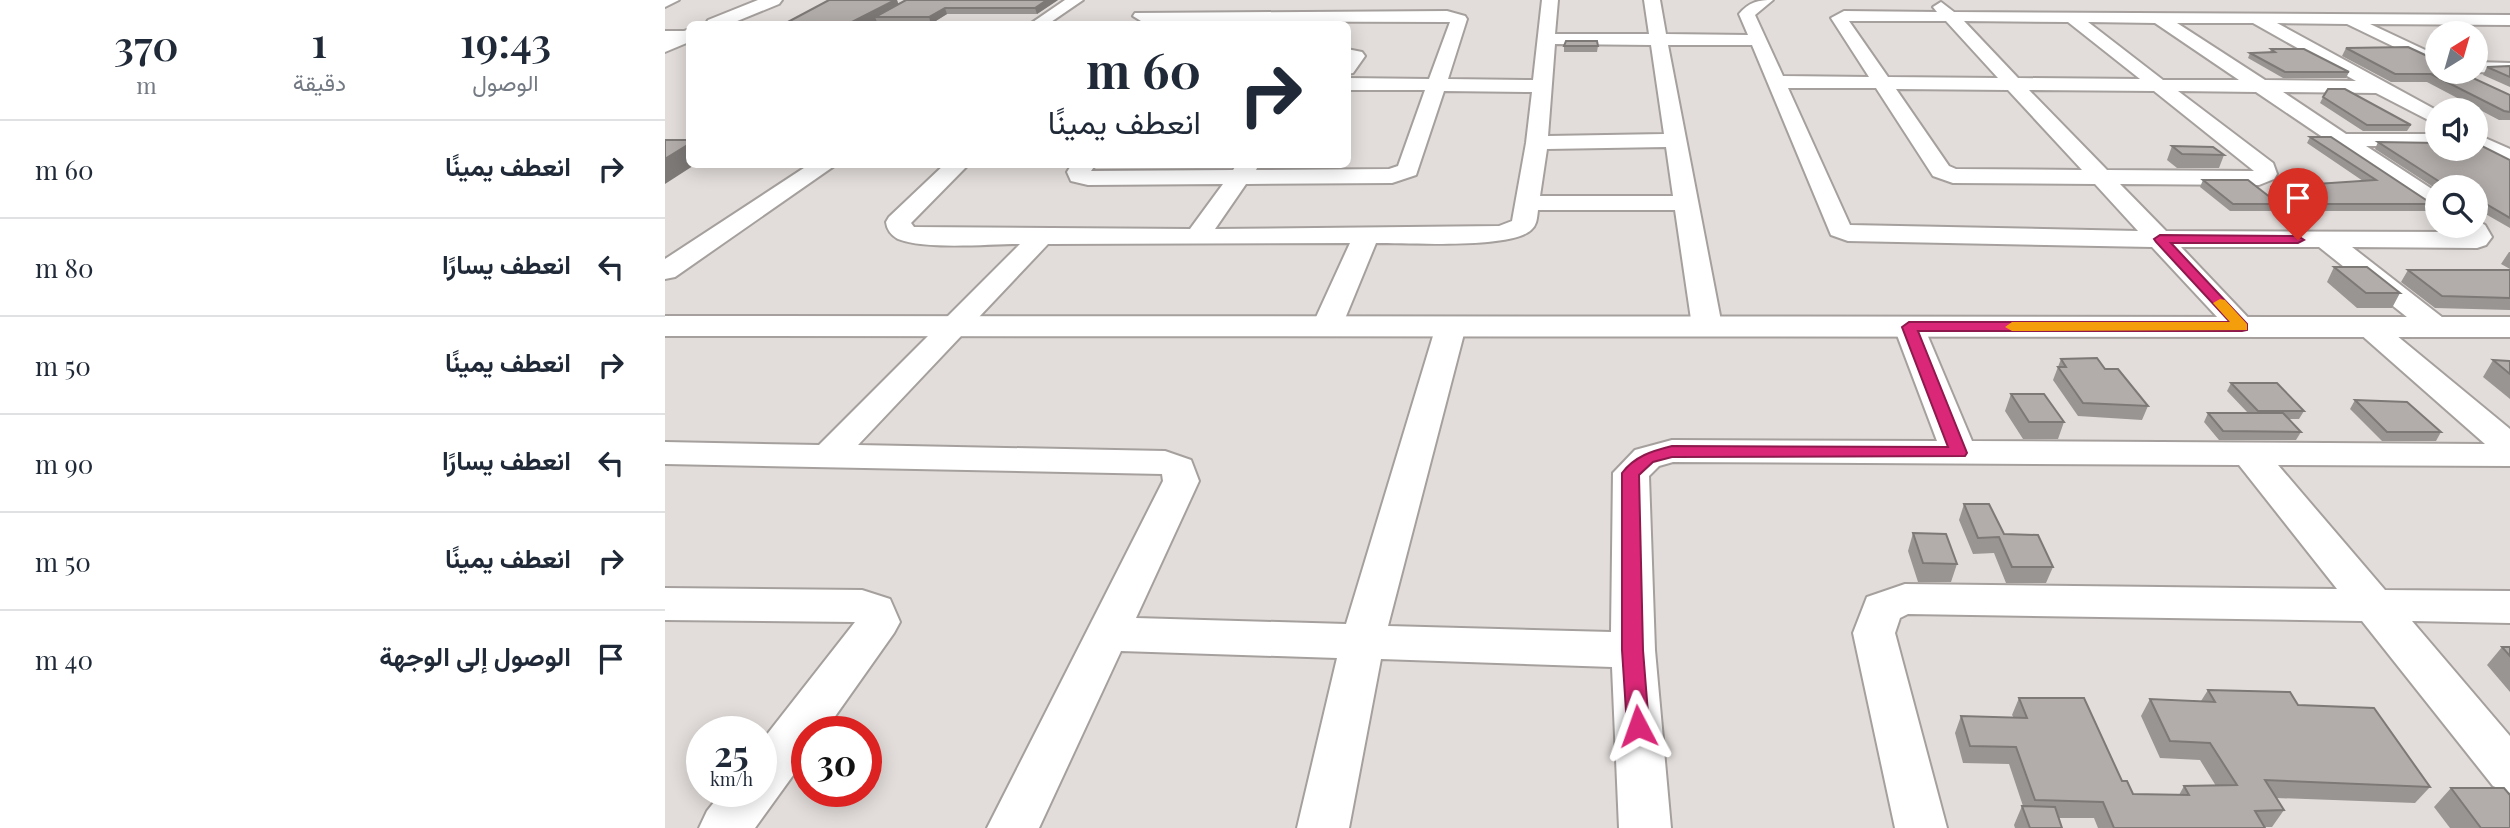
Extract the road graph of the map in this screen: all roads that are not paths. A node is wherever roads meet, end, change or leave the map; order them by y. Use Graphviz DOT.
graph roads {
  1 [pos="671,0"];
  2 [pos="773,0"];
  3 [pos="1075,0"];
  4 [pos="1160,0"];
  5 [pos="1359,0"];
  6 [pos="1550,0"];
  7 [pos="1652,0"];
  8 [pos="1765,0"];
  9 [pos="1934,0"];
  10 [pos="2131,0"];
  11 [pos="2221,0"];
  12 [pos="2309,0"];
  13 [pos="665,2"];
  14 [pos="1951,17"];
  15 [pos="2071,17"];
  16 [pos="2160,18"];
  17 [pos="2256,19"];
  18 [pos="2347,19"];
  19 [pos="1135,20"];
  20 [pos="1230,20"];
  21 [pos="1344,20"];
  22 [pos="2510,20"];
  23 [pos="722,21"];
  24 [pos="1043,21"];
  25 [pos="665,36"];
  26 [pos="686,36"];
  27 [pos="2383,36"];
  28 [pos="686,37"];
  29 [pos="2289,37"];
  30 [pos="1658,38"];
  31 [pos="1546,39"];
  32 [pos="1757,40"];
  33 [pos="665,46"];
  34 [pos="2425,57"];
  35 [pos="2489,67"];
  36 [pos="2510,68"];
  37 [pos="1777,82"];
  38 [pos="1880,83"];
  39 [pos="2011,83"];
  40 [pos="1351,84"];
  41 [pos="2482,84"];
  42 [pos="1438,85"];
  43 [pos="2162,85"];
  44 [pos="1542,86"];
  45 [pos="2262,86"];
  46 [pos="2381,87"];
  47 [pos="2489,87"];
  48 [pos="2425,112"];
  49 [pos="2425,139"];
  50 [pos="2510,139"];
  51 [pos="1676,140"];
  52 [pos="2343,140"];
  53 [pos="2488,140"];
  54 [pos="1537,143"];
  55 [pos="2488,146"];
  56 [pos="2510,158"];
  57 [pos="820,168"];
  58 [pos="954,168"];
  59 [pos="1082,168"];
  60 [pos="1243,171"];
  61 [pos="2102,178"];
  62 [pos="2425,195"];
  63 [pos="1527,203"];
  64 [pos="1686,203"];
  65 [pos="1366,236"];
  66 [pos="1041,237"];
  67 [pos="1197,237"];
  68 [pos="2478,238"];
  69 [pos="2160,239"];
  70 [pos="2326,240"];
  71 [pos="665,271"];
  72 [pos="955,325"];
  73 [pos="665,326"];
  74 [pos="1327,326"];
  75 [pos="1451,326"];
  76 [pos="1707,326"];
  77 [pos="1909,327"];
  78 [pos="2242,327"];
  79 [pos="2369,327"];
  80 [pos="2437,327"];
  81 [pos="2510,327"];
  82 [pos="2510,447"];
  83 [pos="665,453"];
  84 [pos="1959,453"];
  85 [pos="2249,454"];
  86 [pos="829,455"];
  87 [pos="2510,455"];
  88 [pos="665,604"];
  89 [pos="2376,605"];
  90 [pos="2510,607"];
  91 [pos="1107,635"];
  92 [pos="1363,640"];
  93 [pos="1633,650"];
  94 [pos="777,759"];
  95 [pos="2510,771"];
  96 [pos="741,807"];
  97 [pos="725,828"];
  98 [pos="1013,828"];
  99 [pos="1323,828"];
  100 [pos="1645,828"];
  101 [pos="1921,828"];
  1 -- 13 [label="street"];
  2 -- 23 [label="street"];
  3 -- 24 [label="street"];
  4 -- 19 [label="street"];
  5 -- 21 [label="street"];
  6 -- 31 [label="street"];
  7 -- 30 [label="street"];
  8 -- 32 [label="street"];
  9 -- 14 [label="street"];
  10 -- 16 [label="street"];
  11 -- 17 [label="street"];
  12 -- 18 [label="street"];
  14 -- 15 [label="street"];
  14 -- 38 [label="street"];
  14 -- 39 [label="street"];
  15 -- 16 [label="street"];
  15 -- 43 [label="street"];
  16 -- 17 [label="street"];
  16 -- 45 [label="street"];
  17 -- 18 [label="street"];
  17 -- 29 [label="street"];
  18 -- 22 [label="street"];
  18 -- 27 [label="street"];
  19 -- 20 [label="street"];
  20 -- 21 [label="street"];
  21 -- 42 [label="street"];
  25 -- 26 [label="street"];
  27 -- 29 [label="street"];
  27 -- 34 [label="street"];
  28 -- 33 [label="street"];
  29 -- 46 [label="street"];
  30 -- 31 [label="street"];
  30 -- 32 [label="street"];
  30 -- 51 [label="street"];
  31 -- 44 [label="street"];
  32 -- 37 [label="street"];
  35 -- 36 [label="street"];
  37 -- 38 [label="street"];
  37 -- 69 [label="street"];
  38 -- 39 [label="street"];
  38 -- 61 [label="street"];
  39 -- 43 [label="street"];
  39 -- 61 [label="street"];
  40 -- 42 [label="street"];
  41 -- 47 [label="street"];
  42 -- 44 [label="street"];
  42 -- 60 [label="street"];
  43 -- 45 [label="street"];
  43 -- 61 [label="street"];
  44 -- 54 [label="street"];
  45 -- 46 [label="street"];
  45 -- 52 [label="street"];
  46 -- 48 [label="street"];
  49 -- 52 [label="street"];
  50 -- 53 [label="street"];
  51 -- 54 [label="street"];
  51 -- 64 [label="street"];
  52 -- 62 [label="street"];
  54 -- 63 [label="street"];
  55 -- 56 [label="street"];
  57 -- 71 [label="street"];
  58 -- 66 [label="street"];
  59 -- 60 [label="street"];
  60 -- 67 [label="street"];
  61 -- 69 [label="street"];
  63 -- 64 [label="street"];
  63 -- 65 [label="street"];
  64 -- 76 [label="street"];
  65 -- 67 [label="street"];
  65 -- 74 [label="street"];
  66 -- 67 [label="street"];
  66 -- 72 [label="street"];
  68 -- 70 [label="street"];
  69 -- 70 [label="street"];
  69 -- 78 [label="street"];
  70 -- 80 [label="street"];
  72 -- 73 [label="street"];
  72 -- 74 [label="street"];
  72 -- 86 [label="street"];
  74 -- 75 [label="street"];
  75 -- 76 [label="street"];
  75 -- 92 [label="street"];
  76 -- 77 [label="street"];
  77 -- 78 [label="street"];
  77 -- 84 [label="street"];
  78 -- 79 [label="street"];
  79 -- 80 [label="street"];
  79 -- 82 [label="street"];
  80 -- 81 [label="street"];
  83 -- 86 [label="street"];
  84 -- 85 [label="street"];
  84 -- 93 [label="street"];
  85 -- 87 [label="street"];
  85 -- 89 [label="street"];
  86 -- 91 [label="street"];
  88 -- 94 [label="street"];
  89 -- 90 [label="street"];
  89 -- 95 [label="street"];
  89 -- 101 [label="street"];
  91 -- 92 [label="street"];
  91 -- 98 [label="street"];
  92 -- 93 [label="street"];
  92 -- 99 [label="street"];
  93 -- 100 [label="street"];
  96 -- 97 [label="street"];
}
